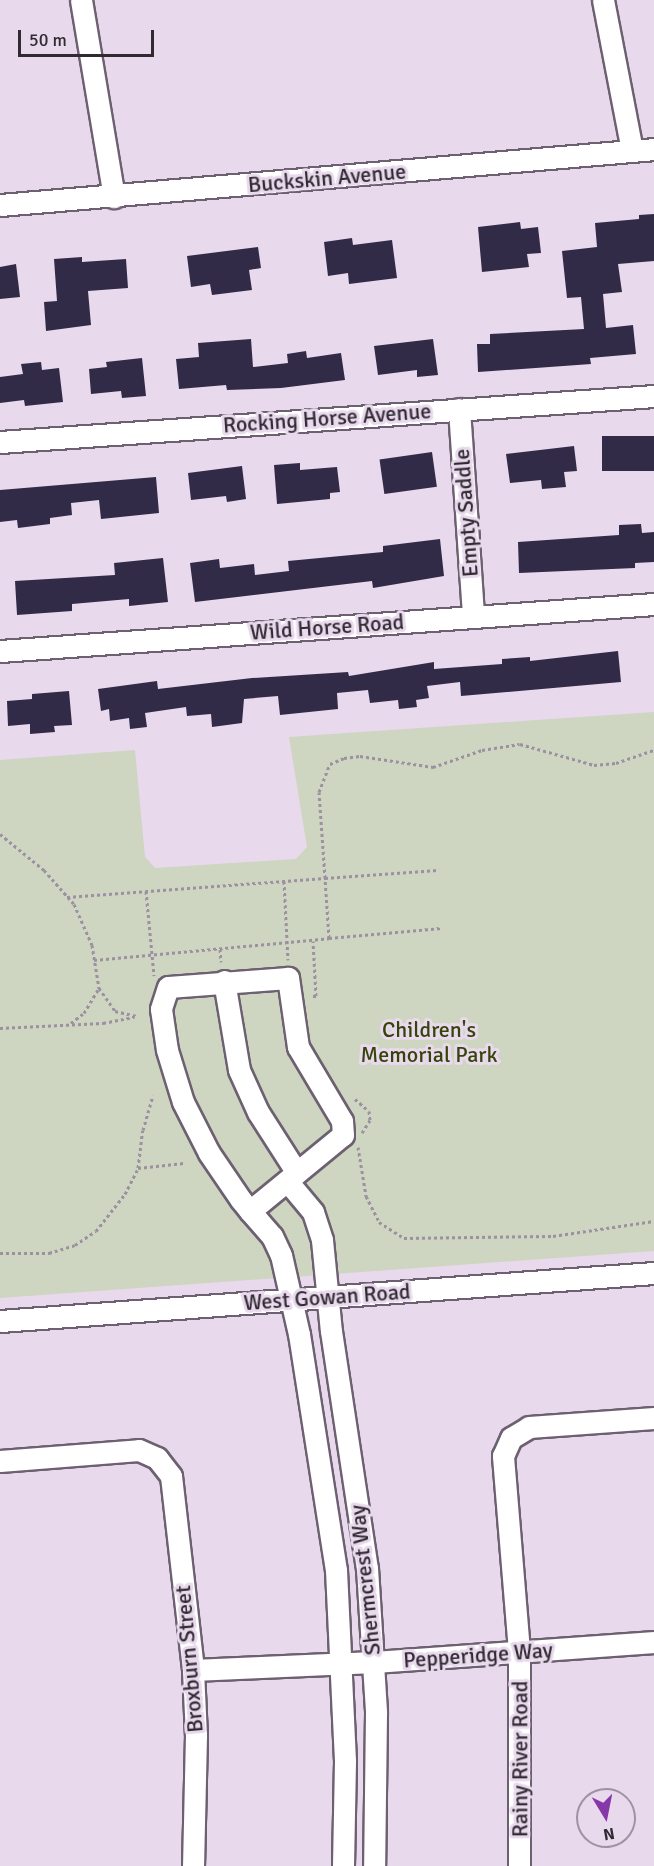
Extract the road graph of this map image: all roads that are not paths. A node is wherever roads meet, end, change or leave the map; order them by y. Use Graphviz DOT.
graph roads {
  1 [pos="81,0"];
  2 [pos="603,0"];
  3 [pos="654,149"];
  4 [pos="632,150"];
  5 [pos="114,197"];
  6 [pos="0,206"];
  7 [pos="654,396"];
  8 [pos="459,409"];
  9 [pos="0,442"];
  10 [pos="654,604"];
  11 [pos="473,617"];
  12 [pos="0,651"];
  13 [pos="224,981"];
  14 [pos="292,1178"];
  15 [pos="250,1211"];
  16 [pos="654,1273"];
  17 [pos="327,1297"];
  18 [pos="291,1299"];
  19 [pos="0,1321"];
  20 [pos="654,1418"];
  21 [pos="0,1461"];
  22 [pos="654,1641"];
  23 [pos="519,1651"];
  24 [pos="374,1662"];
  25 [pos="342,1664"];
  26 [pos="193,1670"];
  27 [pos="193,1866"];
  28 [pos="343,1866"];
  29 [pos="374,1866"];
  30 [pos="519,1866"];
  1 -- 5 [label="street"];
  2 -- 4 [label="street"];
  3 -- 4 [label="street, Buckskin Avenue"];
  4 -- 5 [label="street, Buckskin Avenue"];
  5 -- 6 [label="street, Buckskin Avenue"];
  7 -- 8 [label="street, Rocking Horse Avenue"];
  8 -- 9 [label="street, Rocking Horse Avenue"];
  8 -- 11 [label="street, Empty Saddle"];
  10 -- 11 [label="street, Wild Horse Road"];
  11 -- 12 [label="street, Wild Horse Road"];
  13 -- 14 [label="street, Shermcrest Way"];
  13 -- 14 [label="street"];
  13 -- 15 [label="street, Shermcrest Way"];
  14 -- 15 [label="street"];
  14 -- 17 [label="street, Shermcrest Way"];
  15 -- 18 [label="street, Shermcrest Way"];
  16 -- 17 [label="street, West Gowan Road"];
  17 -- 18 [label="street, West Gowan Road"];
  17 -- 24 [label="street, Shermcrest Way"];
  18 -- 19 [label="street, West Gowan Road"];
  18 -- 25 [label="street, Shermcrest Way"];
  20 -- 23 [label="street, Rainy River Road"];
  21 -- 26 [label="street, Broxburn Street"];
  22 -- 23 [label="street, Pepperidge Way"];
  23 -- 24 [label="street, Pepperidge Way"];
  23 -- 30 [label="street, Rainy River Road"];
  24 -- 25 [label="street, Pepperidge Way"];
  24 -- 29 [label="street, Shermcrest Way"];
  25 -- 26 [label="street, Pepperidge Way"];
  25 -- 28 [label="street, Shermcrest Way"];
  26 -- 27 [label="street, Broxburn Street"];
}
